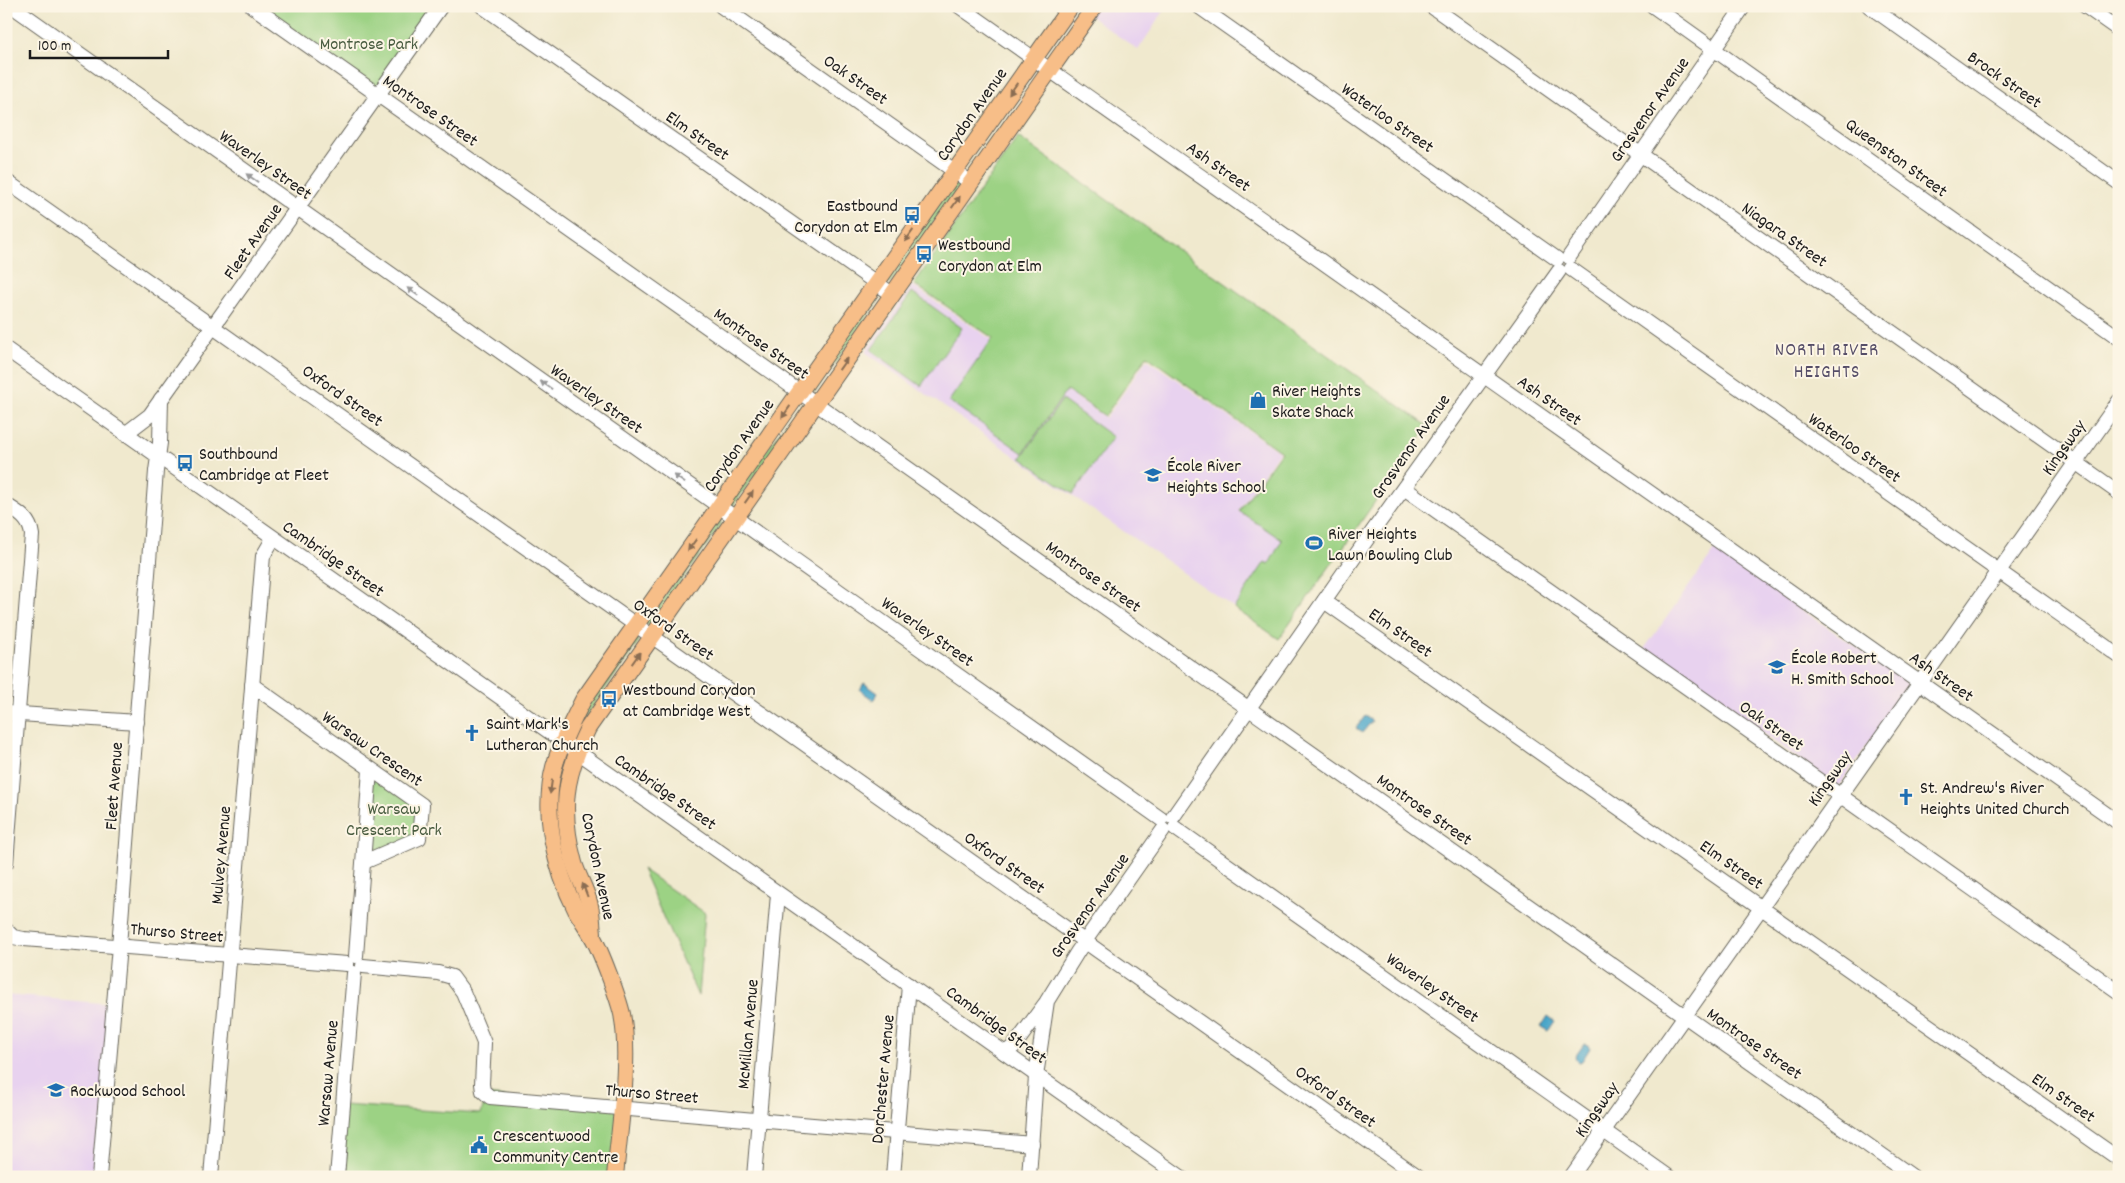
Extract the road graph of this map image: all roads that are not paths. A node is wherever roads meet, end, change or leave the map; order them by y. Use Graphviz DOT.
graph roads {
  1 [pos="12,6"];
  2 [pos="252,6"];
  3 [pos="441,6"];
  4 [pos="482,6"];
  5 [pos="721,6"];
  6 [pos="960,6"];
  7 [pos="1071,6"];
  8 [pos="1095,6"];
  9 [pos="1198,6"];
  10 [pos="1430,6"];
  11 [pos="1652,6"];
  12 [pos="1744,6"];
  13 [pos="1869,6"];
  14 [pos="2085,6"];
  15 [pos="2119,30"];
  16 [pos="1714,49"];
  17 [pos="1034,59"];
  18 [pos="1050,70"];
  19 [pos="378,95"];
  20 [pos="1640,155"];
  21 [pos="954,171"];
  22 [pos="6,181"];
  23 [pos="970,182"];
  24 [pos="2119,182"];
  25 [pos="297,210"];
  26 [pos="1564,264"];
  27 [pos="876,283"];
  28 [pos="892,294"];
  29 [pos="214,327"];
  30 [pos="2119,338"];
  31 [pos="6,349"];
  32 [pos="1482,376"];
  33 [pos="800,392"];
  34 [pos="161,399"];
  35 [pos="2119,401"];
  36 [pos="815,404"];
  37 [pos="125,434"];
  38 [pos="158,458"];
  39 [pos="2076,462"];
  40 [pos="1404,488"];
  41 [pos="2119,493"];
  42 [pos="6,505"];
  43 [pos="719,507"];
  44 [pos="734,518"];
  45 [pos="274,539"];
  46 [pos="1998,571"];
  47 [pos="1324,601"];
  48 [pos="636,625"];
  49 [pos="651,636"];
  50 [pos="2119,656"];
  51 [pos="1919,683"];
  52 [pos="252,685"];
  53 [pos="1249,707"];
  54 [pos="12,713"];
  55 [pos="136,722"];
  56 [pos="563,740"];
  57 [pos="576,750"];
  58 [pos="370,770"];
  59 [pos="1840,796"];
  60 [pos="2119,823"];
  61 [pos="1168,824"];
  62 [pos="364,862"];
  63 [pos="6,863"];
  64 [pos="778,894"];
  65 [pos="1761,907"];
  66 [pos="6,930"];
  67 [pos="594,938"];
  68 [pos="1085,941"];
  69 [pos="119,946"];
  70 [pos="229,955"];
  71 [pos="355,965"];
  72 [pos="909,985"];
  73 [pos="2119,992"];
  74 [pos="1047,1002"];
  75 [pos="1685,1016"];
  76 [pos="1004,1053"];
  77 [pos="1036,1076"];
  78 [pos="1058,1091"];
  79 [pos="1035,1100"];
  80 [pos="621,1109"];
  81 [pos="759,1120"];
  82 [pos="1604,1131"];
  83 [pos="897,1132"];
  84 [pos="1032,1144"];
  85 [pos="2119,1159"];
  86 [pos="1168,1172"];
  87 [pos="99,1177"];
  88 [pos="211,1177"];
  89 [pos="338,1177"];
  90 [pos="615,1177"];
  91 [pos="754,1177"];
  92 [pos="893,1177"];
  93 [pos="1029,1177"];
  94 [pos="1181,1177"];
  95 [pos="1419,1177"];
  96 [pos="1571,1177"];
  97 [pos="1669,1177"];
  98 [pos="1913,1177"];
  25 -- 1 [label="street, Waverley Street, one-way"];
  2 -- 19 [label="street, Montrose Street"];
  3 -- 19 [label="street, Fleet Avenue"];
  4 -- 27 [label="street, Elm Street"];
  5 -- 21 [label="street, Oak Street"];
  6 -- 17 [label="street, Ash Street"];
  7 -- 17 [label="main road, Corydon Avenue"];
  8 -- 18 [label="main road, Corydon Avenue"];
  9 -- 26 [label="street, Waterloo Street"];
  10 -- 20 [label="street, Niagara Street"];
  11 -- 16 [label="street, Queenston Street"];
  12 -- 16 [label="street, Grosvenor Avenue"];
  13 -- 24 [label="street, Brock Street"];
  14 -- 15 [label="street"];
  16 -- 20 [label="street, Grosvenor Avenue"];
  16 -- 30 [label="street, Queenston Street"];
  17 -- 18 [label="street, Ash Street"];
  17 -- 21 [label="main road, Corydon Avenue, one-way"];
  18 -- 23 [label="main road, Corydon Avenue"];
  18 -- 32 [label="street, Ash Street"];
  19 -- 25 [label="street, Fleet Avenue"];
  19 -- 33 [label="street, Montrose Street"];
  20 -- 26 [label="street, Grosvenor Avenue"];
  20 -- 39 [label="street, Niagara Street"];
  21 -- 23 [label="street, Oak Street"];
  21 -- 27 [label="main road, Corydon Avenue, one-way"];
  22 -- 29 [label="street, Oxford Street"];
  28 -- 23 [label="main road, Corydon Avenue, one-way"];
  25 -- 29 [label="street, Fleet Avenue"];
  43 -- 25 [label="street, Waverley Street, one-way"];
  26 -- 32 [label="street, Grosvenor Avenue"];
  26 -- 46 [label="street, Waterloo Street"];
  27 -- 28 [label="street, Elm Street"];
  27 -- 33 [label="main road, Corydon Avenue"];
  36 -- 28 [label="main road, Corydon Avenue, one-way"];
  29 -- 34 [label="street, Fleet Avenue"];
  29 -- 48 [label="street, Oxford Street"];
  31 -- 37 [label="street, Cambridge Street"];
  32 -- 40 [label="street, Grosvenor Avenue"];
  32 -- 51 [label="street, Ash Street"];
  33 -- 36 [label="street, Montrose Street"];
  33 -- 43 [label="main road, Corydon Avenue, one-way"];
  34 -- 37 [label="street, Fleet Avenue"];
  34 -- 38 [label="street, Fleet Avenue"];
  35 -- 39 [label="street, Kingsway"];
  44 -- 36 [label="main road, Corydon Avenue, one-way"];
  36 -- 53 [label="street, Montrose Street"];
  37 -- 38 [label="street, Cambridge Street"];
  38 -- 45 [label="street, Cambridge Street"];
  38 -- 55 [label="street, Fleet Avenue"];
  39 -- 41 [label="street, Niagara Street"];
  39 -- 46 [label="street, Kingsway"];
  40 -- 47 [label="street, Grosvenor Avenue"];
  40 -- 59 [label="street, Oak Street"];
  42 -- 54 [label="street"];
  43 -- 44 [label="street, Waverley Street"];
  43 -- 48 [label="main road, Corydon Avenue, one-way"];
  44 -- 49 [label="main road, Corydon Avenue"];
  44 -- 61 [label="street, Waverley Street"];
  45 -- 52 [label="street, Mulvey Avenue"];
  45 -- 56 [label="street, Cambridge Street"];
  46 -- 50 [label="street, Waterloo Street"];
  46 -- 51 [label="street, Kingsway"];
  47 -- 53 [label="street, Grosvenor Avenue"];
  47 -- 65 [label="street, Elm Street"];
  48 -- 49 [label="street, Oxford Street"];
  48 -- 56 [label="main road, Corydon Avenue"];
  57 -- 49 [label="main road, Corydon Avenue, one-way"];
  49 -- 68 [label="street, Oxford Street"];
  51 -- 59 [label="street, Kingsway"];
  51 -- 60 [label="street, Ash Street"];
  52 -- 58 [label="street, Warsaw Crescent"];
  52 -- 70 [label="street, Mulvey Avenue"];
  53 -- 61 [label="street, Grosvenor Avenue"];
  53 -- 75 [label="street, Montrose Street"];
  54 -- 55 [label="street"];
  54 -- 63 [label="street"];
  55 -- 69 [label="street, Fleet Avenue"];
  56 -- 57 [label="street, Cambridge Street"];
  56 -- 67 [label="main road, Corydon Avenue, one-way"];
  57 -- 64 [label="street, Cambridge Street"];
  67 -- 57 [label="main road, Corydon Avenue, one-way"];
  58 -- 62 [label="street, Warsaw Avenue"];
  58 -- 62 [label="street, Warsaw Crescent"];
  59 -- 65 [label="street, Kingsway"];
  59 -- 73 [label="street, Oak Street"];
  61 -- 68 [label="street, Grosvenor Avenue"];
  61 -- 82 [label="street, Waverley Street"];
  62 -- 71 [label="street, Warsaw Avenue"];
  64 -- 72 [label="street, Cambridge Street"];
  64 -- 81 [label="street, McMillan Avenue"];
  65 -- 75 [label="street, Kingsway"];
  65 -- 85 [label="street, Elm Street"];
  66 -- 69 [label="street, Thurso Street"];
  67 -- 80 [label="main road, Corydon Avenue"];
  68 -- 74 [label="street, Grosvenor Avenue"];
  68 -- 95 [label="street, Oxford Street"];
  69 -- 70 [label="street, Thurso Street"];
  69 -- 87 [label="street, Fleet Avenue"];
  70 -- 71 [label="street, Thurso Street"];
  70 -- 88 [label="street, Mulvey Avenue"];
  71 -- 80 [label="street, Thurso Street"];
  71 -- 89 [label="street, Warsaw Avenue"];
  72 -- 76 [label="street, Cambridge Street"];
  72 -- 83 [label="street, Dorchester Avenue"];
  74 -- 76 [label="street, Grosvenor Avenue"];
  74 -- 77 [label="street, Grosvenor Avenue"];
  75 -- 82 [label="street, Kingsway"];
  75 -- 98 [label="street, Montrose Street"];
  76 -- 77 [label="street, Cambridge Street"];
  77 -- 78 [label="street, Cambridge Street"];
  77 -- 79 [label="street, Grosvenor Avenue"];
  78 -- 79 [label="street"];
  78 -- 86 [label="street, Cambridge Street"];
  79 -- 84 [label="street, Grosvenor Avenue"];
  80 -- 81 [label="street, Thurso Street"];
  80 -- 90 [label="main road, Corydon Avenue"];
  81 -- 83 [label="street, Thurso Street"];
  81 -- 91 [label="street, McMillan Avenue"];
  82 -- 96 [label="street, Kingsway"];
  82 -- 97 [label="street, Waverley Street"];
  83 -- 84 [label="street, Thurso Street"];
  83 -- 92 [label="street, Dorchester Avenue"];
  84 -- 93 [label="street, Grosvenor Avenue"];
  86 -- 94 [label="street, Cambridge Street"];
}
